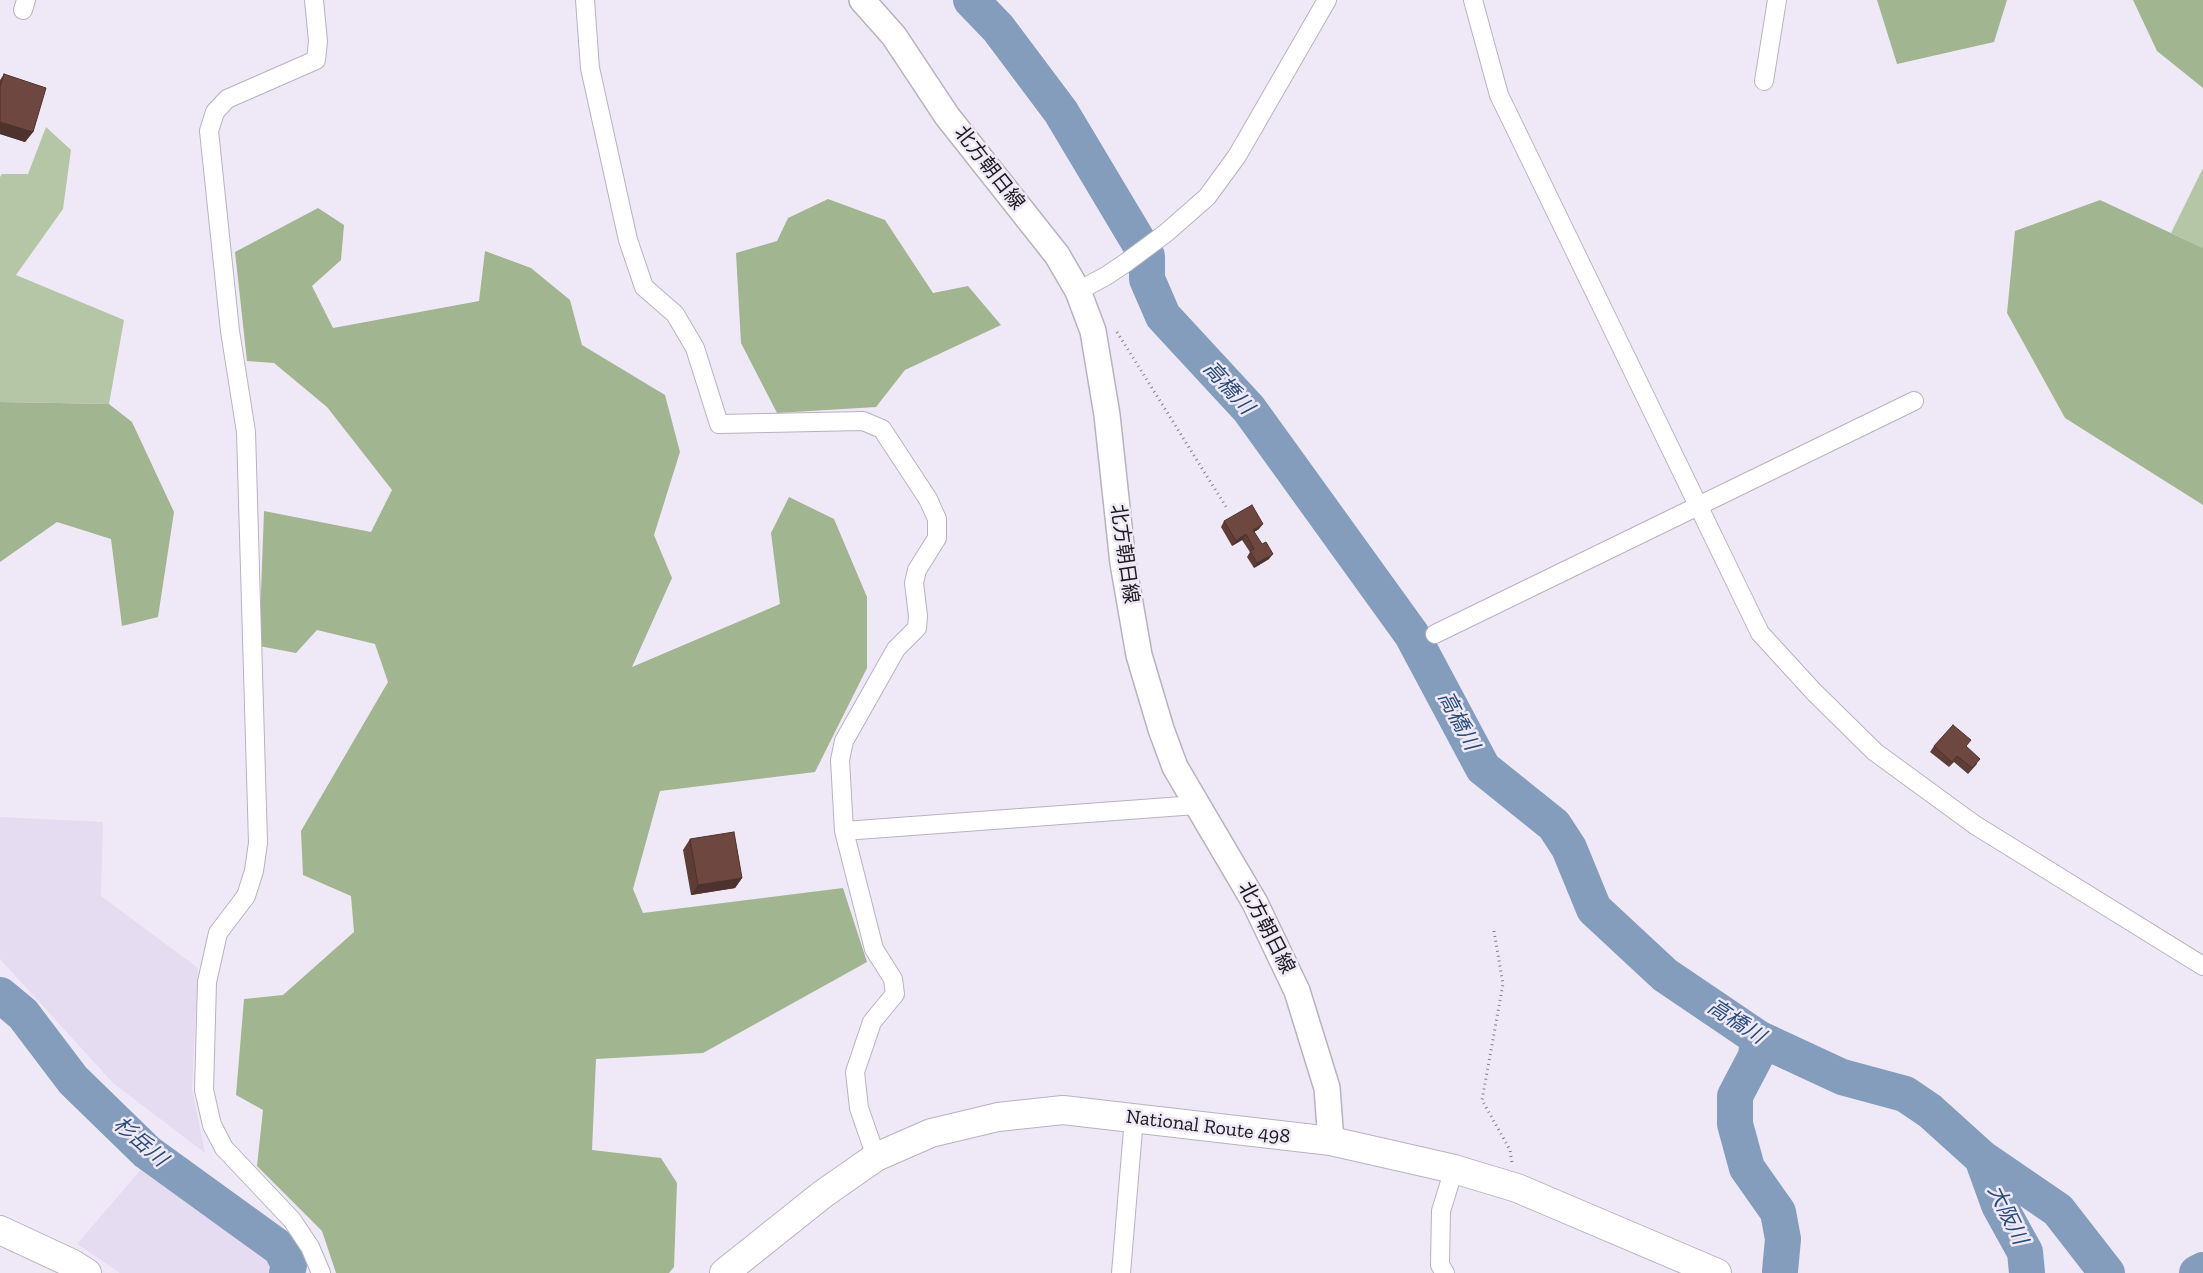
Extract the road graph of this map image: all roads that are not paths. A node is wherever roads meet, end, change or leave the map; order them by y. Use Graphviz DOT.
graph roads {
  1 [pos="314,0"];
  2 [pos="585,0"];
  3 [pos="862,0"];
  4 [pos="1473,0"];
  5 [pos="1777,0"];
  6 [pos="1322,3"];
  7 [pos="1764,81"];
  8 [pos="1078,290"];
  9 [pos="1914,401"];
  10 [pos="1697,505"];
  11 [pos="1435,634"];
  12 [pos="1196,805"];
  13 [pos="844,832"];
  14 [pos="2203,966"];
  15 [pos="1134,1118"];
  16 [pos="1331,1141"];
  17 [pos="876,1156"];
  18 [pos="1454,1169"];
  19 [pos="0,1230"];
  20 [pos="86,1273"];
  21 [pos="320,1273"];
  22 [pos="724,1273"];
  23 [pos="1121,1273"];
  24 [pos="1445,1273"];
  25 [pos="1716,1273"];
  1 -- 21 [label="street"];
  2 -- 13 [label="street"];
  3 -- 8 [label="main road, 北方朝日線"];
  4 -- 10 [label="street"];
  5 -- 7 [label="street"];
  6 -- 8 [label="street"];
  8 -- 12 [label="main road, 北方朝日線"];
  9 -- 10 [label="street"];
  10 -- 11 [label="street"];
  10 -- 14 [label="street"];
  12 -- 13 [label="street"];
  12 -- 16 [label="main road, 北方朝日線"];
  13 -- 17 [label="street"];
  15 -- 16 [label="highway, National Route 498"];
  15 -- 17 [label="highway, National Route 498"];
  15 -- 23 [label="street"];
  16 -- 18 [label="highway, National Route 498"];
  17 -- 22 [label="highway, National Route 498"];
  18 -- 24 [label="street"];
  18 -- 25 [label="highway, National Route 498"];
  19 -- 20 [label="highway"];
}
